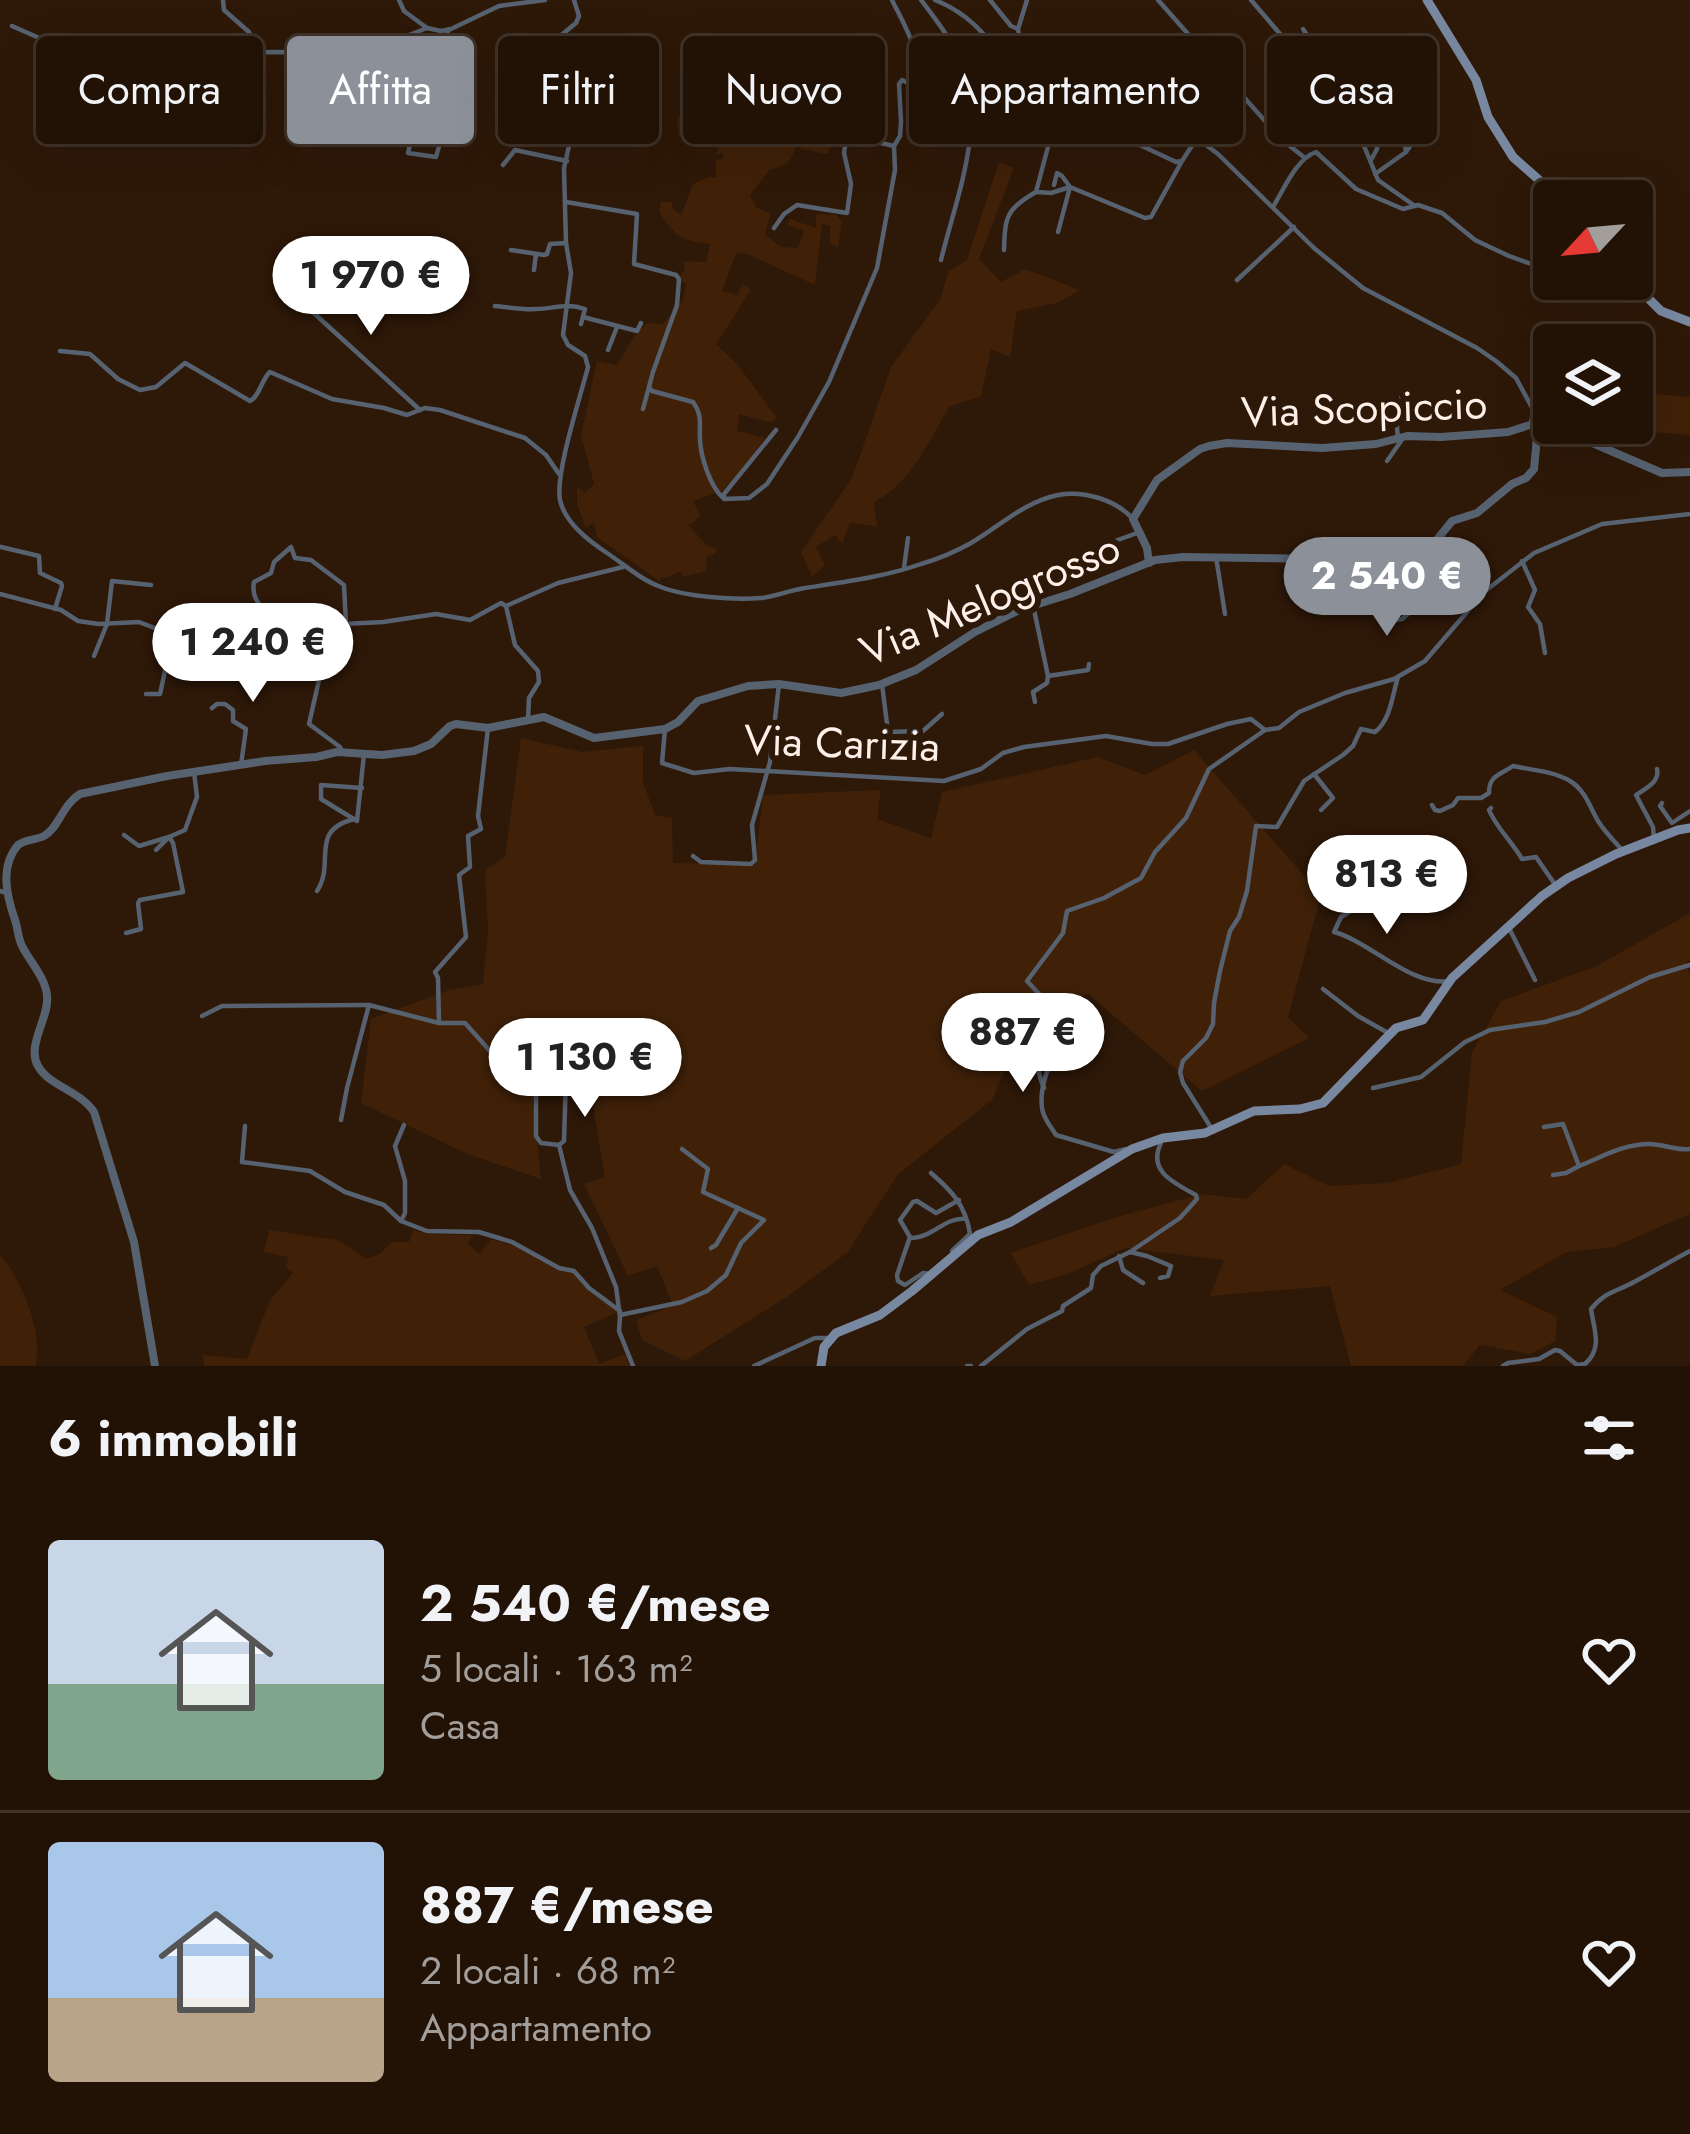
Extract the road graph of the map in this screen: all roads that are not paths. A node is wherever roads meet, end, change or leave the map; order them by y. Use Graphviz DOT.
graph roads {
  1 [pos="223,0"];
  2 [pos="399,0"];
  3 [pos="545,0"];
  4 [pos="574,0"];
  5 [pos="892,0"];
  6 [pos="921,0"];
  7 [pos="934,0"];
  8 [pos="990,0"];
  9 [pos="1027,0"];
  10 [pos="1158,0"];
  11 [pos="1251,0"];
  12 [pos="1427,0"];
  13 [pos="12,26"];
  14 [pos="428,28"];
  15 [pos="449,29"];
  16 [pos="1018,29"];
  17 [pos="1303,29"];
  18 [pos="251,36"];
  19 [pos="446,36"];
  20 [pos="560,36"];
  21 [pos="984,36"];
  22 [pos="1019,36"];
  23 [pos="1283,36"];
  24 [pos="1308,36"];
  25 [pos="36,37"];
  26 [pos="263,54"];
  27 [pos="411,144"];
  28 [pos="440,144"];
  29 [pos="570,144"];
  30 [pos="1049,144"];
  31 [pos="1138,144"];
  32 [pos="1193,144"];
  33 [pos="1205,144"];
  34 [pos="1364,144"];
  35 [pos="1377,144"];
  36 [pos="1405,144"];
  37 [pos="1412,144"];
  38 [pos="894,146"];
  39 [pos="1406,152"];
  40 [pos="1305,158"];
  41 [pos="1371,160"];
  42 [pos="567,161"];
  43 [pos="1181,161"];
  44 [pos="503,165"];
  45 [pos="1375,174"];
  46 [pos="1539,180"];
  47 [pos="1054,185"];
  48 [pos="1070,188"];
  49 [pos="1036,192"];
  50 [pos="1150,200"];
  51 [pos="566,202"];
  52 [pos="1157,205"];
  53 [pos="1415,206"];
  54 [pos="1273,207"];
  55 [pos="1294,227"];
  56 [pos="774,228"];
  57 [pos="1058,232"];
  58 [pos="566,243"];
  59 [pos="512,250"];
  60 [pos="1004,250"];
  61 [pos="536,254"];
  62 [pos="941,260"];
  63 [pos="1533,264"];
  64 [pos="534,270"];
  65 [pos="1237,280"];
  66 [pos="294,295"];
  67 [pos="1650,300"];
  68 [pos="568,304"];
  69 [pos="495,306"];
  70 [pos="1690,322"];
  71 [pos="641,323"];
  72 [pos="617,326"];
  73 [pos="608,350"];
  74 [pos="60,351"];
  75 [pos="649,387"];
  76 [pos="1402,392"];
  77 [pos="1533,404"];
  78 [pos="643,409"];
  79 [pos="420,410"];
  80 [pos="1533,424"];
  81 [pos="776,430"];
  82 [pos="1400,438"];
  83 [pos="1539,444"];
  84 [pos="1595,444"];
  85 [pos="1387,461"];
  86 [pos="1690,472"];
  87 [pos="559,473"];
  88 [pos="724,499"];
  89 [pos="1690,514"];
  90 [pos="1133,520"];
  91 [pos="1140,532"];
  92 [pos="908,538"];
  93 [pos="1,547"];
  94 [pos="1090,550"];
  95 [pos="1354,556"];
  96 [pos="1216,557"];
  97 [pos="1522,561"];
  98 [pos="1149,563"];
  99 [pos="626,566"];
  100 [pos="904,568"];
  101 [pos="1367,579"];
  102 [pos="151,585"];
  103 [pos="1361,590"];
  104 [pos="0,595"];
  105 [pos="1404,601"];
  106 [pos="1033,605"];
  107 [pos="506,606"];
  108 [pos="56,609"];
  109 [pos="1226,614"];
  110 [pos="269,617"];
  111 [pos="332,623"];
  112 [pos="107,624"];
  113 [pos="346,624"];
  114 [pos="174,629"];
  115 [pos="1545,653"];
  116 [pos="94,656"];
  117 [pos="1089,664"];
  118 [pos="1048,676"];
  119 [pos="1398,676"];
  120 [pos="779,684"];
  121 [pos="882,684"];
  122 [pos="146,694"];
  123 [pos="1035,702"];
  124 [pos="212,708"];
  125 [pos="943,714"];
  126 [pos="528,718"];
  127 [pos="488,728"];
  128 [pos="665,729"];
  129 [pos="1264,730"];
  130 [pos="342,752"];
  131 [pos="364,754"];
  132 [pos="241,765"];
  133 [pos="1657,769"];
  134 [pos="194,772"];
  135 [pos="768,772"];
  136 [pos="1313,774"];
  137 [pos="362,788"];
  138 [pos="1662,803"];
  139 [pos="1432,805"];
  140 [pos="1491,808"];
  141 [pos="1321,810"];
  142 [pos="1690,811"];
  143 [pos="354,819"];
  144 [pos="1690,828"];
  145 [pos="124,835"];
  146 [pos="169,837"];
  147 [pos="1654,839"];
  148 [pos="156,850"];
  149 [pos="1623,851"];
  150 [pos="693,856"];
  151 [pos="1376,880"];
  152 [pos="1556,886"];
  153 [pos="317,891"];
  154 [pos="2,892"];
  155 [pos="1509,928"];
  156 [pos="126,933"];
  157 [pos="1690,965"];
  158 [pos="1535,980"];
  159 [pos="1450,981"];
  160 [pos="1323,989"];
  161 [pos="369,1005"];
  162 [pos="202,1016"];
  163 [pos="439,1023"];
  164 [pos="984,1024"];
  165 [pos="1002,1031"];
  166 [pos="1041,1032"];
  167 [pos="1390,1034"];
  168 [pos="995,1052"];
  169 [pos="1054,1059"];
  170 [pos="566,1076"];
  171 [pos="1044,1088"];
  172 [pos="1373,1088"];
  173 [pos="341,1120"];
  174 [pos="404,1125"];
  175 [pos="245,1126"];
  176 [pos="1544,1127"];
  177 [pos="1217,1129"];
  178 [pos="1163,1138"];
  179 [pos="559,1145"];
  180 [pos="682,1149"];
  181 [pos="1132,1149"];
  182 [pos="1690,1150"];
  183 [pos="1579,1166"];
  184 [pos="931,1173"];
  185 [pos="1553,1175"];
  186 [pos="959,1200"];
  187 [pos="738,1208"];
  188 [pos="966,1219"];
  189 [pos="401,1221"];
  190 [pos="910,1238"];
  191 [pos="711,1248"];
  192 [pos="1690,1251"];
  193 [pos="1130,1252"];
  194 [pos="952,1256"];
  195 [pos="1119,1256"];
  196 [pos="931,1275"];
  197 [pos="1160,1278"];
  198 [pos="1143,1283"];
  199 [pos="620,1313"];
  200 [pos="830,1339"];
  201 [pos="155,1366"];
  202 [pos="633,1366"];
  203 [pos="754,1366"];
  204 [pos="821,1366"];
  205 [pos="981,1366"];
  206 [pos="1503,1366"];
  1 -- 18 [label="street"];
  2 -- 14 [label="street"];
  3 -- 15 [label="street"];
  4 -- 20 [label="street"];
  5 -- 38 [label="street"];
  6 -- 62 [label="street"];
  7 -- 21 [label="street"];
  8 -- 16 [label="street"];
  9 -- 16 [label="street"];
  10 -- 40 [label="street"];
  11 -- 23 [label="street"];
  12 -- 46 [label="main road"];
  13 -- 25 [label="street"];
  14 -- 15 [label="street"];
  14 -- 26 [label="street"];
  15 -- 19 [label="street"];
  16 -- 22 [label="street"];
  17 -- 24 [label="street"];
  27 -- 28 [label="street"];
  29 -- 42 [label="street"];
  30 -- 49 [label="street"];
  31 -- 43 [label="street"];
  32 -- 43 [label="street"];
  33 -- 54 [label="street"];
  34 -- 41 [label="street"];
  35 -- 41 [label="street"];
  36 -- 39 [label="street"];
  37 -- 39 [label="street"];
  38 -- 56 [label="street"];
  38 -- 88 [label="street"];
  39 -- 45 [label="street"];
  40 -- 53 [label="street"];
  40 -- 54 [label="street"];
  41 -- 45 [label="street"];
  42 -- 44 [label="street"];
  42 -- 51 [label="street"];
  43 -- 52 [label="street"];
  45 -- 53 [label="street"];
  47 -- 48 [label="street"];
  48 -- 49 [label="street"];
  48 -- 52 [label="street"];
  48 -- 57 [label="street"];
  49 -- 60 [label="street"];
  50 -- 52 [label="street"];
  51 -- 58 [label="street"];
  51 -- 75 [label="street"];
  53 -- 63 [label="street"];
  54 -- 55 [label="street"];
  55 -- 65 [label="street"];
  55 -- 77 [label="street"];
  58 -- 61 [label="street"];
  58 -- 68 [label="street"];
  59 -- 61 [label="street"];
  61 -- 64 [label="street"];
  66 -- 79 [label="street"];
  67 -- 70 [label="main road"];
  68 -- 69 [label="street"];
  68 -- 72 [label="street"];
  68 -- 87 [label="street"];
  71 -- 72 [label="street"];
  72 -- 73 [label="street"];
  74 -- 79 [label="street"];
  75 -- 78 [label="street"];
  75 -- 88 [label="street"];
  76 -- 82 [label="street"];
  79 -- 87 [label="street"];
  80 -- 82 [label="street, Via Scopiccio"];
  81 -- 88 [label="street"];
  82 -- 85 [label="street"];
  82 -- 90 [label="street, Via Scopiccio"];
  83 -- 95 [label="street, Via Melogrosso"];
  84 -- 86 [label="street"];
  87 -- 99 [label="street"];
  89 -- 97 [label="street, Via Carizia"];
  90 -- 91 [label="street"];
  90 -- 100 [label="street"];
  91 -- 94 [label="street"];
  91 -- 98 [label="street"];
  92 -- 100 [label="street"];
  93 -- 108 [label="street"];
  95 -- 96 [label="street, Via Melogrosso"];
  95 -- 101 [label="street"];
  96 -- 98 [label="street, Via Melogrosso"];
  96 -- 109 [label="street"];
  97 -- 115 [label="street"];
  97 -- 119 [label="street, Via Carizia"];
  98 -- 106 [label="street, Via Melogrosso"];
  99 -- 100 [label="street"];
  99 -- 107 [label="street"];
  101 -- 103 [label="street"];
  101 -- 105 [label="street"];
  102 -- 112 [label="street"];
  104 -- 108 [label="street"];
  106 -- 118 [label="street"];
  106 -- 121 [label="street, Via Melogrosso"];
  107 -- 113 [label="street"];
  107 -- 126 [label="street"];
  108 -- 112 [label="street"];
  110 -- 111 [label="street"];
  110 -- 113 [label="street"];
  110 -- 114 [label="street"];
  111 -- 113 [label="street"];
  111 -- 130 [label="street"];
  112 -- 114 [label="street"];
  112 -- 116 [label="street"];
  114 -- 122 [label="street"];
  117 -- 118 [label="street"];
  118 -- 123 [label="street"];
  119 -- 129 [label="street, Via Carizia"];
  119 -- 136 [label="street"];
  120 -- 121 [label="street, Via Melogrosso"];
  120 -- 128 [label="street, Via Melogrosso"];
  120 -- 135 [label="street"];
  121 -- 125 [label="street"];
  124 -- 132 [label="street"];
  126 -- 127 [label="street"];
  126 -- 128 [label="street, Via Melogrosso"];
  127 -- 131 [label="street"];
  127 -- 163 [label="street"];
  128 -- 135 [label="street, Via Carizia"];
  129 -- 135 [label="street, Via Carizia"];
  129 -- 166 [label="street"];
  130 -- 131 [label="street"];
  130 -- 132 [label="street"];
  131 -- 137 [label="street"];
  132 -- 134 [label="street"];
  133 -- 147 [label="street"];
  134 -- 146 [label="street"];
  134 -- 154 [label="street"];
  135 -- 150 [label="street"];
  136 -- 141 [label="street"];
  136 -- 177 [label="street"];
  137 -- 143 [label="street"];
  137 -- 143 [label="street"];
  138 -- 142 [label="street"];
  139 -- 149 [label="street"];
  140 -- 152 [label="street"];
  143 -- 153 [label="street"];
  144 -- 147 [label="main road"];
  145 -- 146 [label="street"];
  146 -- 148 [label="street"];
  146 -- 156 [label="street"];
  147 -- 149 [label="main road"];
  149 -- 152 [label="main road"];
  151 -- 159 [label="street"];
  152 -- 155 [label="main road"];
  154 -- 201 [label="street"];
  155 -- 158 [label="street"];
  155 -- 159 [label="main road"];
  157 -- 172 [label="street"];
  159 -- 167 [label="main road"];
  160 -- 167 [label="street"];
  161 -- 162 [label="street"];
  161 -- 163 [label="street"];
  161 -- 173 [label="street"];
  163 -- 179 [label="street"];
  164 -- 165 [label="street"];
  165 -- 166 [label="street"];
  165 -- 168 [label="street"];
  166 -- 171 [label="street"];
  167 -- 177 [label="main road"];
  169 -- 171 [label="street"];
  170 -- 179 [label="street"];
  171 -- 181 [label="street"];
  174 -- 189 [label="street"];
  175 -- 189 [label="street"];
  176 -- 183 [label="street"];
  177 -- 178 [label="main road"];
  178 -- 181 [label="main road"];
  178 -- 193 [label="street"];
  179 -- 199 [label="street"];
  180 -- 187 [label="street"];
  181 -- 194 [label="main road"];
  182 -- 183 [label="street"];
  183 -- 185 [label="street"];
  184 -- 186 [label="street"];
  186 -- 188 [label="street"];
  186 -- 190 [label="street"];
  187 -- 191 [label="street"];
  187 -- 199 [label="street"];
  188 -- 190 [label="street"];
  188 -- 194 [label="street"];
  189 -- 199 [label="street"];
  190 -- 196 [label="street"];
  192 -- 206 [label="street"];
  193 -- 195 [label="street"];
  193 -- 197 [label="street"];
  194 -- 196 [label="main road"];
  195 -- 198 [label="street"];
  195 -- 205 [label="street"];
  196 -- 200 [label="main road"];
  199 -- 202 [label="street"];
  200 -- 203 [label="street"];
  200 -- 204 [label="main road"];
}
